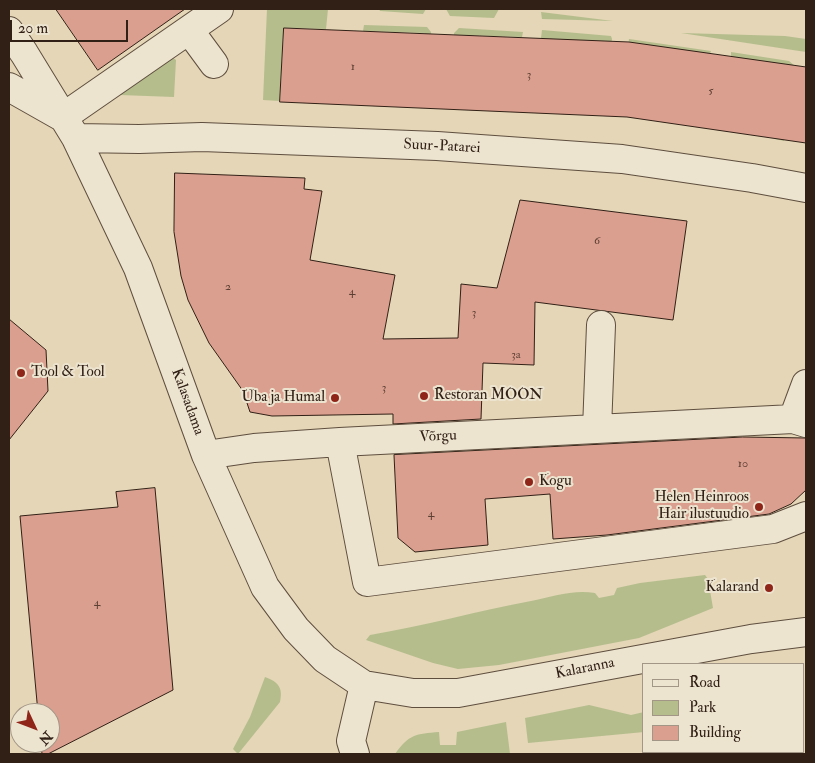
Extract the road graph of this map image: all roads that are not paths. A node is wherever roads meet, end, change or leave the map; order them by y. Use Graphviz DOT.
graph roads {
  1 [pos="219,9"];
  2 [pos="189,30"];
  3 [pos="9,31"];
  4 [pos="214,64"];
  5 [pos="9,87"];
  6 [pos="70,128"];
  7 [pos="806,188"];
  8 [pos="601,325"];
  9 [pos="806,384"];
  10 [pos="799,421"];
  11 [pos="597,429"];
  12 [pos="340,442"];
  13 [pos="206,455"];
  14 [pos="806,516"];
  15 [pos="806,632"];
  16 [pos="364,685"];
  17 [pos="356,754"];
  1 -- 2 [label="street"];
  2 -- 4 [label="street"];
  2 -- 6 [label="street"];
  3 -- 6 [label="street, Kalasadama"];
  5 -- 6 [label="street"];
  6 -- 7 [label="street, Suur-Patarei"];
  6 -- 13 [label="street, Kalasadama"];
  8 -- 11 [label="street"];
  9 -- 10 [label="street"];
  10 -- 11 [label="street, Võrgu"];
  11 -- 12 [label="street, Võrgu"];
  12 -- 13 [label="street, Võrgu"];
  12 -- 14 [label="street"];
  13 -- 16 [label="street, Kalasadama"];
  15 -- 16 [label="street, Kalaranna"];
  16 -- 17 [label="street"];
}
